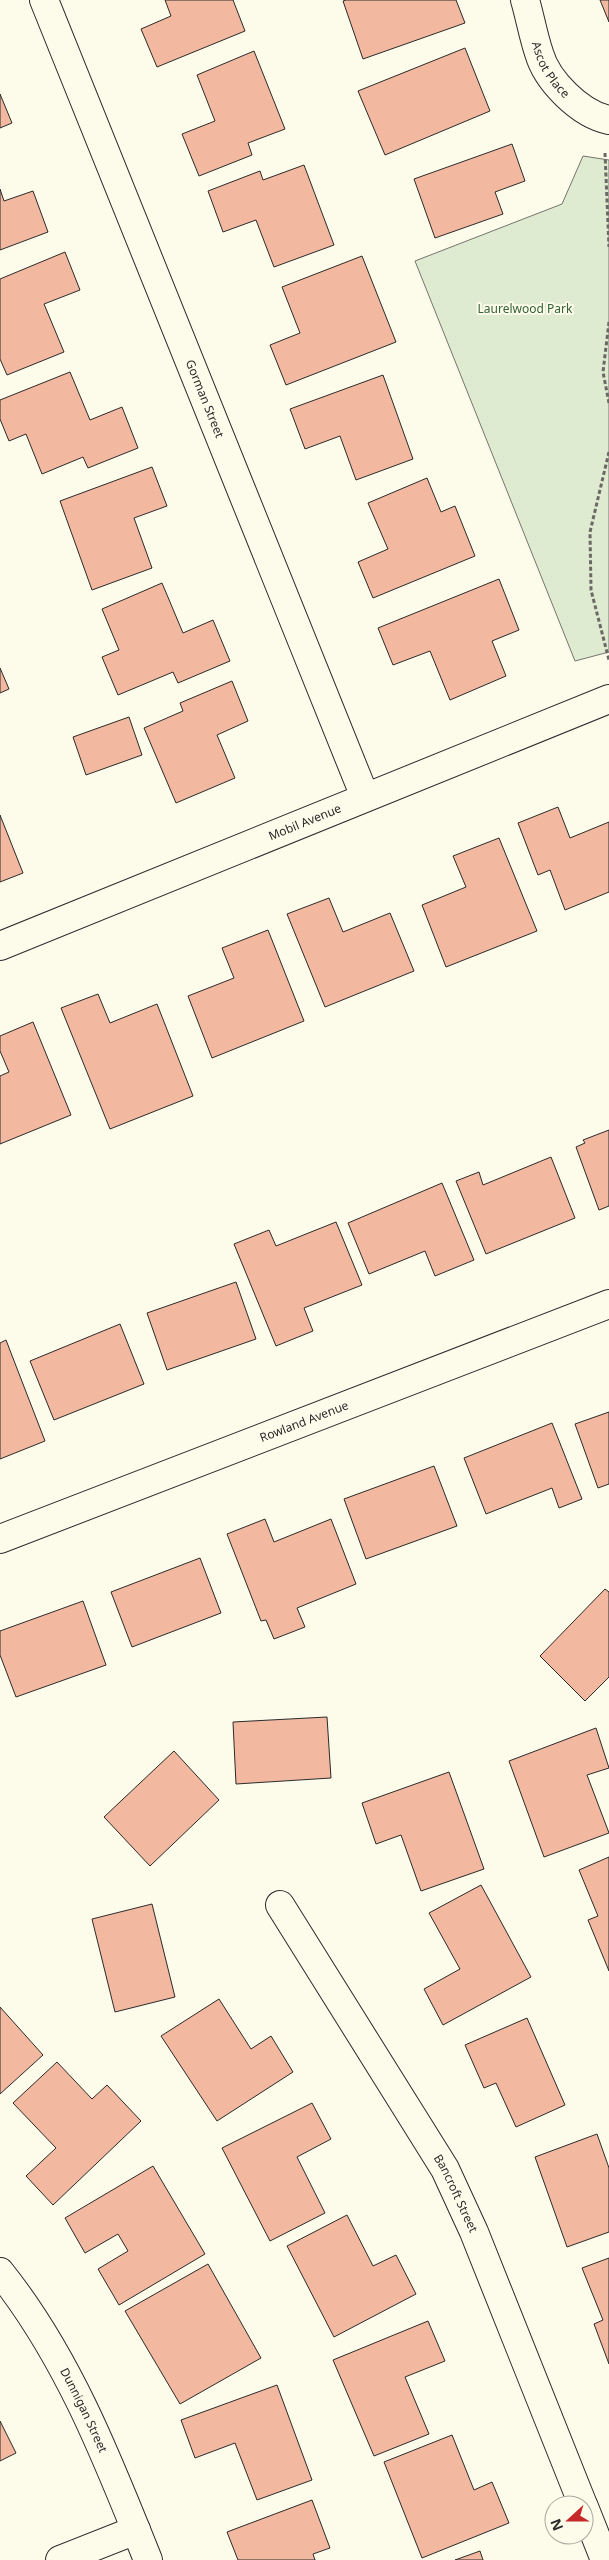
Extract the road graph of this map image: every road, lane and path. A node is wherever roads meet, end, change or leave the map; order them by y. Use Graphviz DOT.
graph roads {
  1 [pos="44,0"];
  2 [pos="525,0"];
  3 [pos="607,120"];
  4 [pos="609,247"];
  5 [pos="609,322"];
  6 [pos="609,403"];
  7 [pos="609,452"];
  8 [pos="609,660"];
  9 [pos="609,699"];
  10 [pos="365,796"];
  11 [pos="0,946"];
  12 [pos="609,1304"];
  13 [pos="0,1539"];
  14 [pos="280,1905"];
  15 [pos="0,2272"];
  16 [pos="580,2495"];
  17 [pos="136,2530"];
  18 [pos="594,2532"];
  19 [pos="60,2560"];
  20 [pos="148,2560"];
  21 [pos="605,2560"];
  1 -- 10 [label="street, Gorman Street"];
  2 -- 3 [label="street, Ascot Place"];
  3 -- 4 [label="path"];
  5 -- 6 [label="path"];
  7 -- 8 [label="path"];
  9 -- 10 [label="street, Mobil Avenue"];
  10 -- 11 [label="street, Mobil Avenue"];
  12 -- 13 [label="street, Rowland Avenue"];
  14 -- 16 [label="street, Bancroft Street"];
  15 -- 17 [label="street, Dunnigan Street"];
  17 -- 19 [label="street"];
  17 -- 20 [label="street, Dunnigan Street"];
  18 -- 21 [label="street, Bancroft Street"];
}
